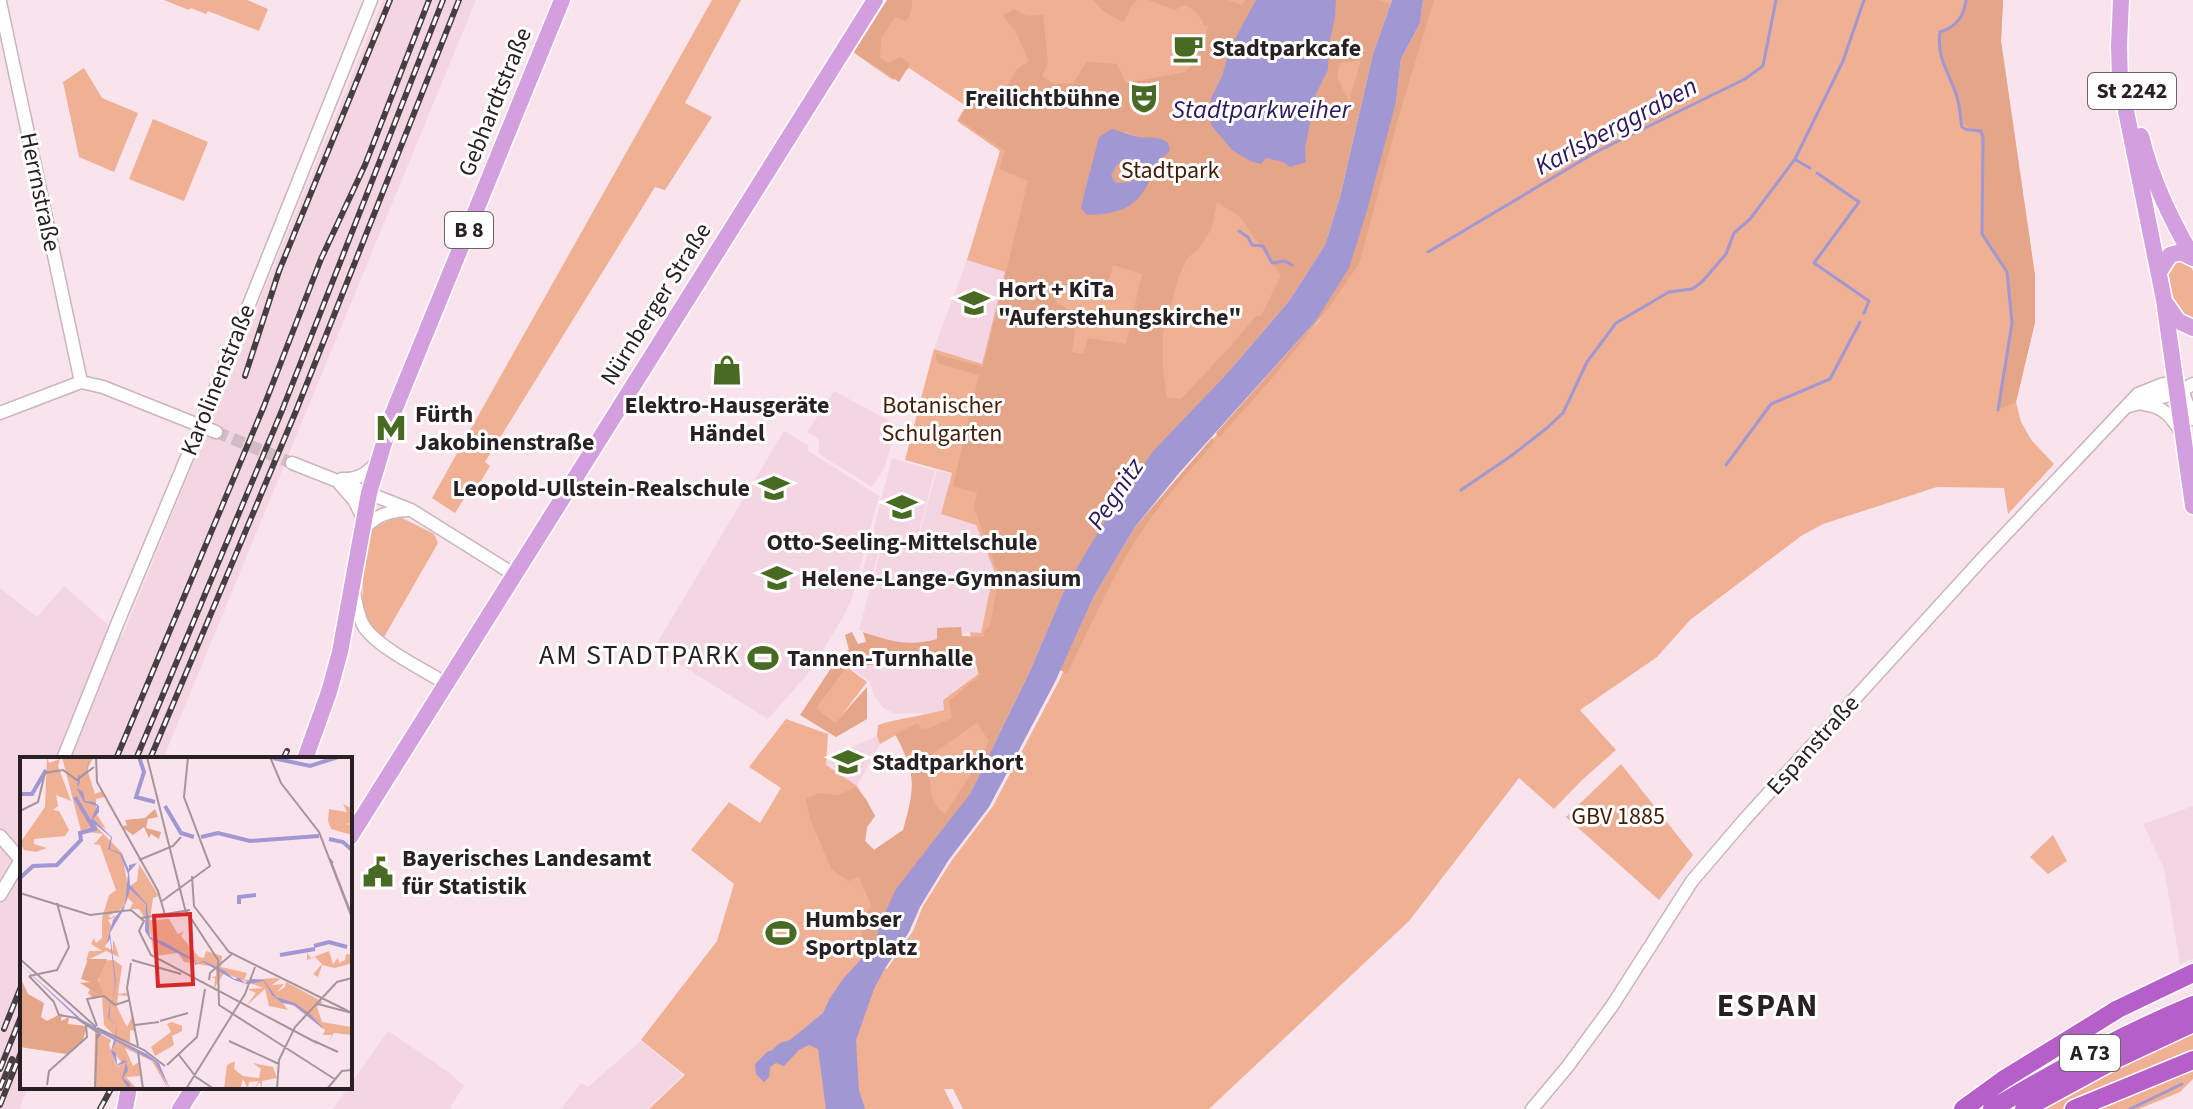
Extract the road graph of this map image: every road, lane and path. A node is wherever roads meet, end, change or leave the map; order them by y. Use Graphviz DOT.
graph roads {
  1 [pos="371,0"];
  2 [pos="562,0"];
  3 [pos="875,0"];
  4 [pos="2121,0"];
  5 [pos="2132,0"];
  6 [pos="0,2"];
  7 [pos="2193,258"];
  8 [pos="2159,272"];
  9 [pos="2164,300"];
  10 [pos="2193,328"];
  11 [pos="81,382"];
  12 [pos="2182,388"];
  13 [pos="2131,406"];
  14 [pos="0,413"];
  15 [pos="2193,419"];
  16 [pos="200,425"];
  17 [pos="216,432"];
  18 [pos="2182,435"];
  19 [pos="377,461"];
  20 [pos="292,463"];
  21 [pos="334,479"];
  22 [pos="369,493"];
  23 [pos="2193,506"];
  24 [pos="411,510"];
  25 [pos="362,527"];
  26 [pos="515,575"];
  27 [pos="353,585"];
  28 [pos="347,621"];
  29 [pos="365,628"];
  30 [pos="445,683"];
  31 [pos="64,757"];
  32 [pos="306,757"];
  33 [pos="352,834"];
  34 [pos="0,836"];
  35 [pos="20,857"];
  36 [pos="20,862"];
  37 [pos="0,895"];
  38 [pos="2193,973"];
  39 [pos="2193,1005"];
  40 [pos="2193,1023"];
  41 [pos="2193,1060"];
  42 [pos="129,1089"];
  43 [pos="193,1089"];
  44 [pos="125,1109"];
  45 [pos="180,1109"];
  46 [pos="1532,1109"];
  47 [pos="1963,1109"];
  48 [pos="1992,1109"];
  49 [pos="2024,1109"];
  50 [pos="2074,1109"];
  1 -- 16 [label="street, Karolinenstraße"];
  2 -- 19 [label="main road, Gebhardtstraße / B 8"];
  3 -- 26 [label="main road, Nürnberger Straße"];
  4 -- 8 [label="main road, St 2242"];
  5 -- 7 [label="main road, St 2242"];
  6 -- 11 [label="street, Herrnstraße"];
  7 -- 8 [label="main road, St 2242"];
  8 -- 9 [label="main road, St 2242"];
  9 -- 10 [label="main road"];
  9 -- 12 [label="main road"];
  11 -- 14 [label="street"];
  11 -- 16 [label="street"];
  12 -- 13 [label="street"];
  12 -- 15 [label="street"];
  12 -- 18 [label="main road"];
  13 -- 18 [label="street"];
  13 -- 46 [label="street, Espanstraße"];
  16 -- 17 [label="street"];
  16 -- 31 [label="street, Karolinenstraße"];
  18 -- 23 [label="main road"];
  19 -- 21 [label="street"];
  19 -- 22 [label="main road, Gebhardtstraße / B 8"];
  20 -- 21 [label="street"];
  21 -- 22 [label="street"];
  21 -- 25 [label="street"];
  22 -- 24 [label="street"];
  22 -- 25 [label="main road, Gebhardtstraße / B 8"];
  24 -- 25 [label="street"];
  24 -- 26 [label="street"];
  25 -- 27 [label="main road, Gebhardtstraße / B 8"];
  26 -- 30 [label="main road, Nürnberger Straße"];
  27 -- 28 [label="main road, B 8"];
  27 -- 29 [label="street"];
  28 -- 29 [label="street"];
  28 -- 32 [label="main road, B 8"];
  29 -- 30 [label="street"];
  30 -- 33 [label="main road, Nürnberger Straße"];
  34 -- 35 [label="street"];
  36 -- 37 [label="street"];
  38 -- 47 [label="highway"];
  39 -- 48 [label="highway, A 73"];
  40 -- 49 [label="highway, A 73"];
  41 -- 50 [label="highway"];
  42 -- 44 [label="main road"];
  43 -- 45 [label="main road"];
}
